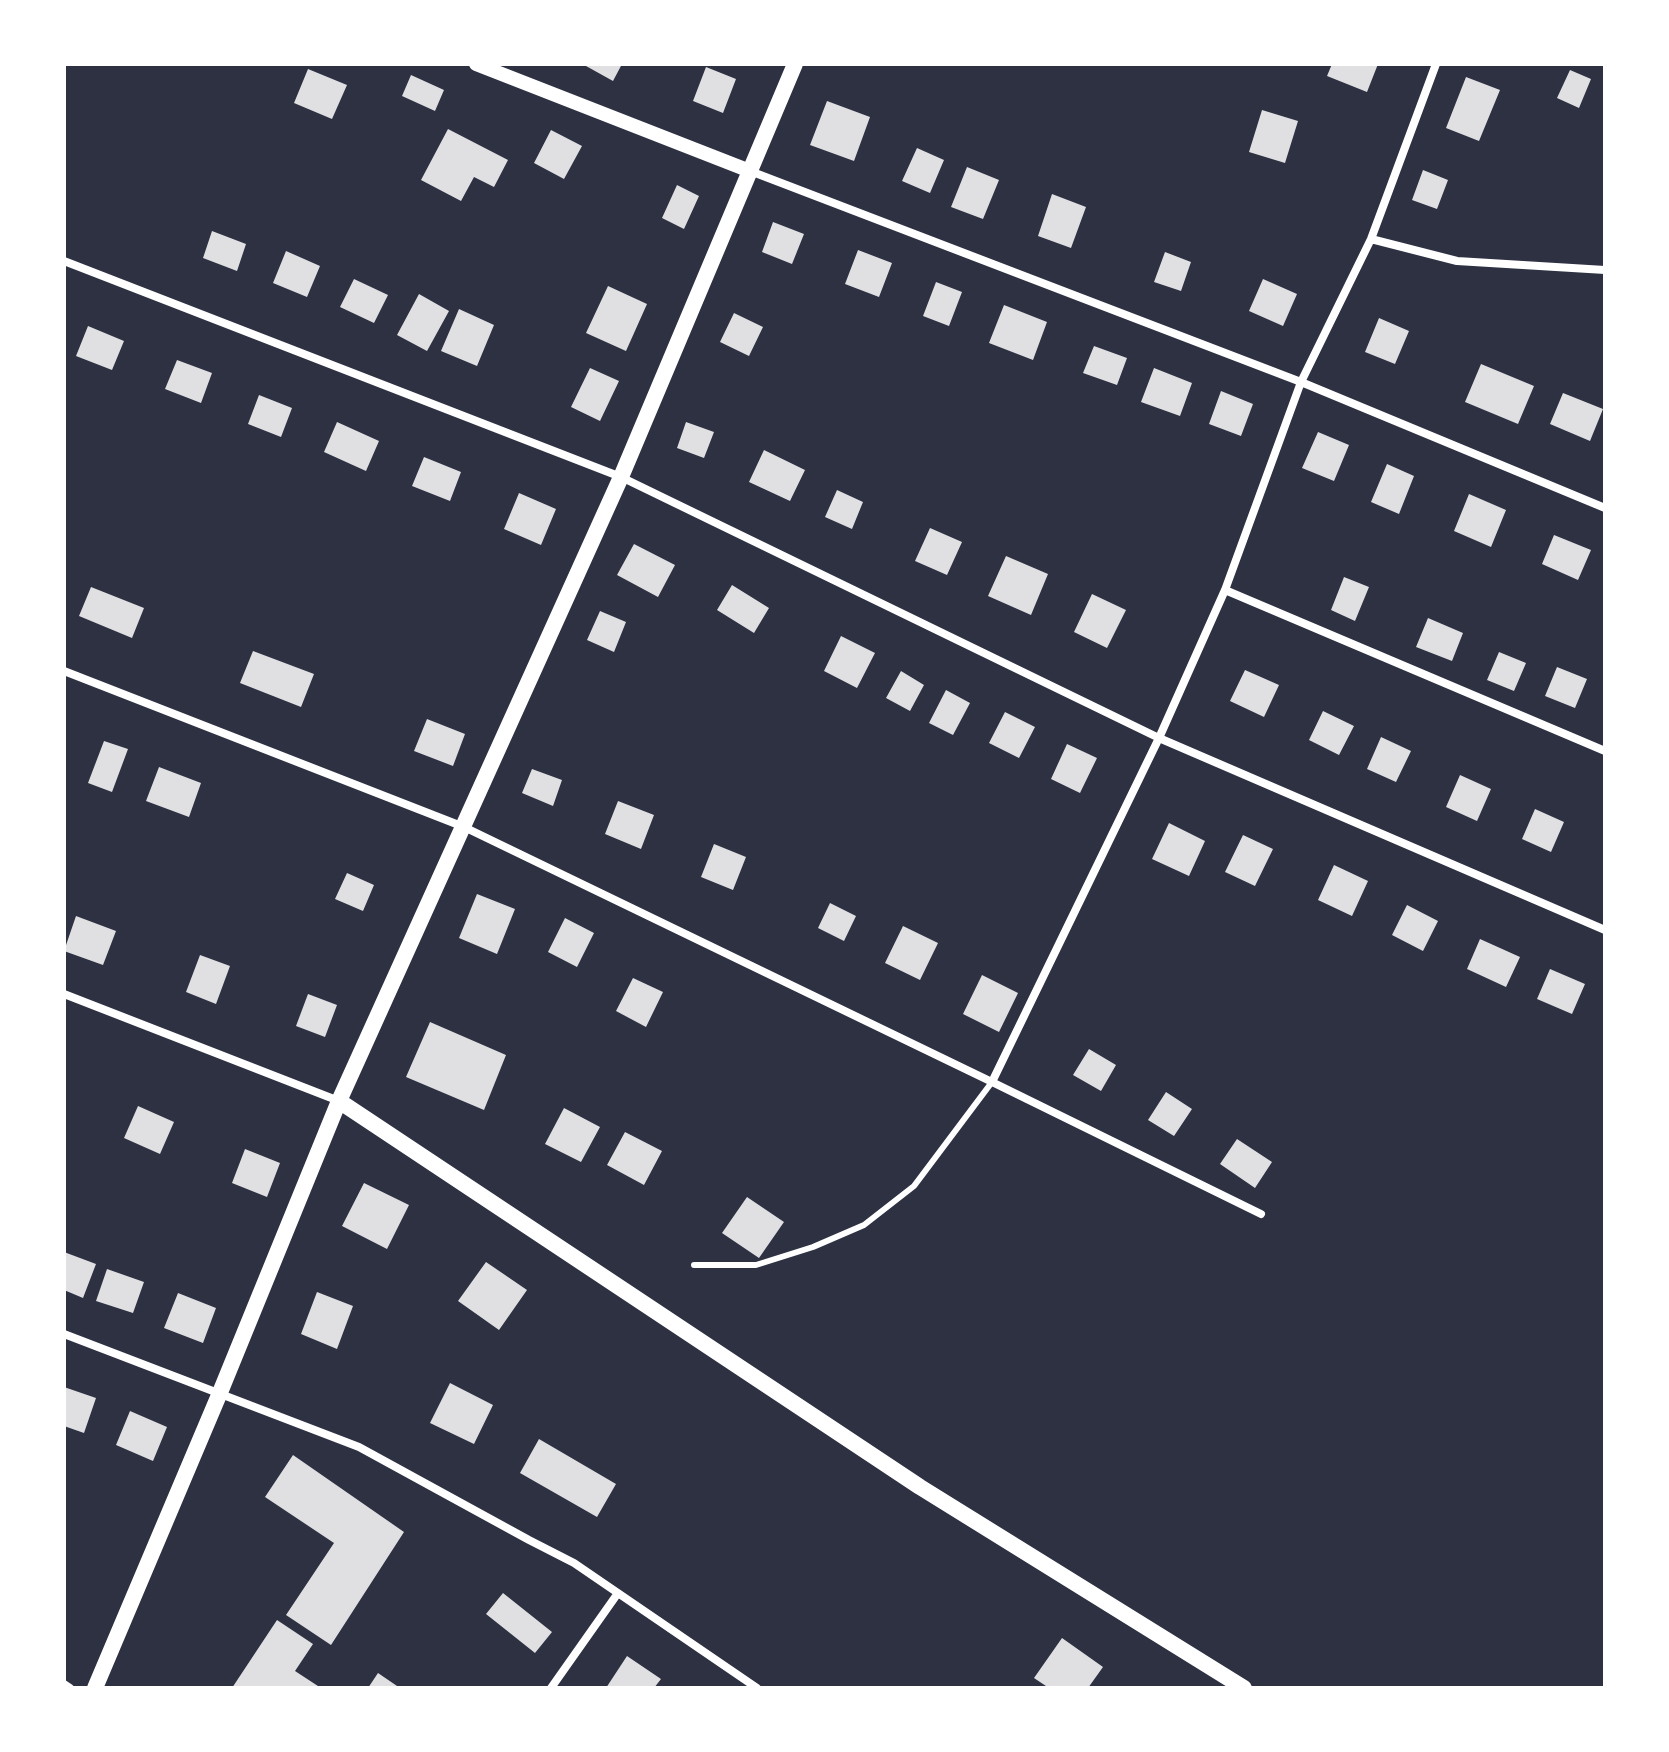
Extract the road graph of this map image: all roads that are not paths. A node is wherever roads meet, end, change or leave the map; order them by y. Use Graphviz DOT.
graph roads {
  1 [pos="476,64"];
  2 [pos="795,64"];
  3 [pos="1436,64"];
  4 [pos="750,171"];
  5 [pos="1371,239"];
  6 [pos="64,261"];
  7 [pos="1605,270"];
  8 [pos="1301,382"];
  9 [pos="621,477"];
  10 [pos="1605,508"];
  11 [pos="1225,590"];
  12 [pos="64,671"];
  13 [pos="1159,738"];
  14 [pos="1605,751"];
  15 [pos="464,827"];
  16 [pos="1605,930"];
  17 [pos="64,994"];
  18 [pos="992,1082"];
  19 [pos="339,1101"];
  20 [pos="1261,1214"];
  21 [pos="694,1265"];
  22 [pos="64,1334"];
  23 [pos="219,1395"];
  24 [pos="618,1593"];
  25 [pos="64,1684"];
  26 [pos="70,1688"];
  27 [pos="95,1688"];
  28 [pos="551,1688"];
  29 [pos="757,1688"];
  30 [pos="1244,1688"];
  1 -- 4 [label="street"];
  2 -- 4 [label="main road"];
  3 -- 5 [label="street"];
  4 -- 8 [label="street"];
  4 -- 9 [label="main road"];
  5 -- 7 [label="street"];
  5 -- 8 [label="street"];
  6 -- 9 [label="street"];
  8 -- 10 [label="street"];
  8 -- 11 [label="street"];
  9 -- 13 [label="street"];
  9 -- 15 [label="main road"];
  11 -- 13 [label="street"];
  11 -- 14 [label="street"];
  12 -- 15 [label="street"];
  13 -- 16 [label="street"];
  13 -- 18 [label="street"];
  15 -- 18 [label="street"];
  15 -- 19 [label="main road"];
  17 -- 19 [label="street"];
  18 -- 20 [label="street"];
  18 -- 21 [label="lane"];
  19 -- 23 [label="main road"];
  19 -- 30 [label="main road"];
  22 -- 23 [label="street"];
  23 -- 24 [label="street"];
  23 -- 27 [label="main road"];
  24 -- 28 [label="street"];
  24 -- 29 [label="street"];
  25 -- 26 [label="street"];
}
